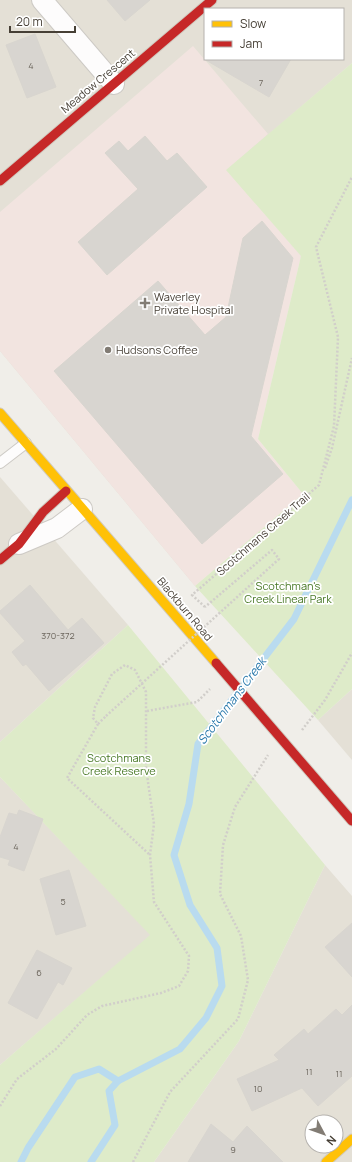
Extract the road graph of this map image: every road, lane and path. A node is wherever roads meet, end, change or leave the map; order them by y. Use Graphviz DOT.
graph roads {
  1 [pos="42,0"];
  2 [pos="212,0"];
  3 [pos="114,84"];
  4 [pos="352,177"];
  5 [pos="0,181"];
  6 [pos="352,358"];
  7 [pos="0,413"];
  8 [pos="26,443"];
  9 [pos="0,462"];
  10 [pos="319,485"];
  11 [pos="66,491"];
  12 [pos="82,509"];
  13 [pos="19,544"];
  14 [pos="0,560"];
  15 [pos="352,653"];
  16 [pos="227,676"];
  17 [pos="147,711"];
  18 [pos="98,724"];
  19 [pos="280,736"];
  20 [pos="289,748"];
  21 [pos="352,821"];
  22 [pos="150,855"];
  23 [pos="0,1106"];
  24 [pos="352,1139"];
  25 [pos="133,1162"];
  26 [pos="326,1162"];
  1 -- 3 [label="street"];
  2 -- 3 [label="main road, Meadow Crescent"];
  3 -- 5 [label="main road, Meadow Crescent"];
  4 -- 10 [label="path, Scotchmans Creek Trail"];
  6 -- 10 [label="path"];
  7 -- 8 [label="main road, Blackburn Road"];
  8 -- 9 [label="lane"];
  8 -- 11 [label="main road, Blackburn Road"];
  10 -- 18 [label="path, Scotchmans Creek Trail, bridge"];
  11 -- 12 [label="main road, Blackburn Road"];
  11 -- 13 [label="main road"];
  12 -- 13 [label="street"];
  12 -- 16 [label="main road, Blackburn Road"];
  13 -- 14 [label="main road"];
  15 -- 20 [label="path"];
  16 -- 17 [label="path"];
  16 -- 19 [label="main road, Blackburn Road"];
  17 -- 18 [label="path"];
  17 -- 22 [label="path"];
  18 -- 22 [label="path, Scotchmans Creek Trail"];
  19 -- 20 [label="main road, Blackburn Road"];
  19 -- 25 [label="path"];
  20 -- 21 [label="main road, Blackburn Road"];
  22 -- 23 [label="path"];
  24 -- 26 [label="main road"];
}
